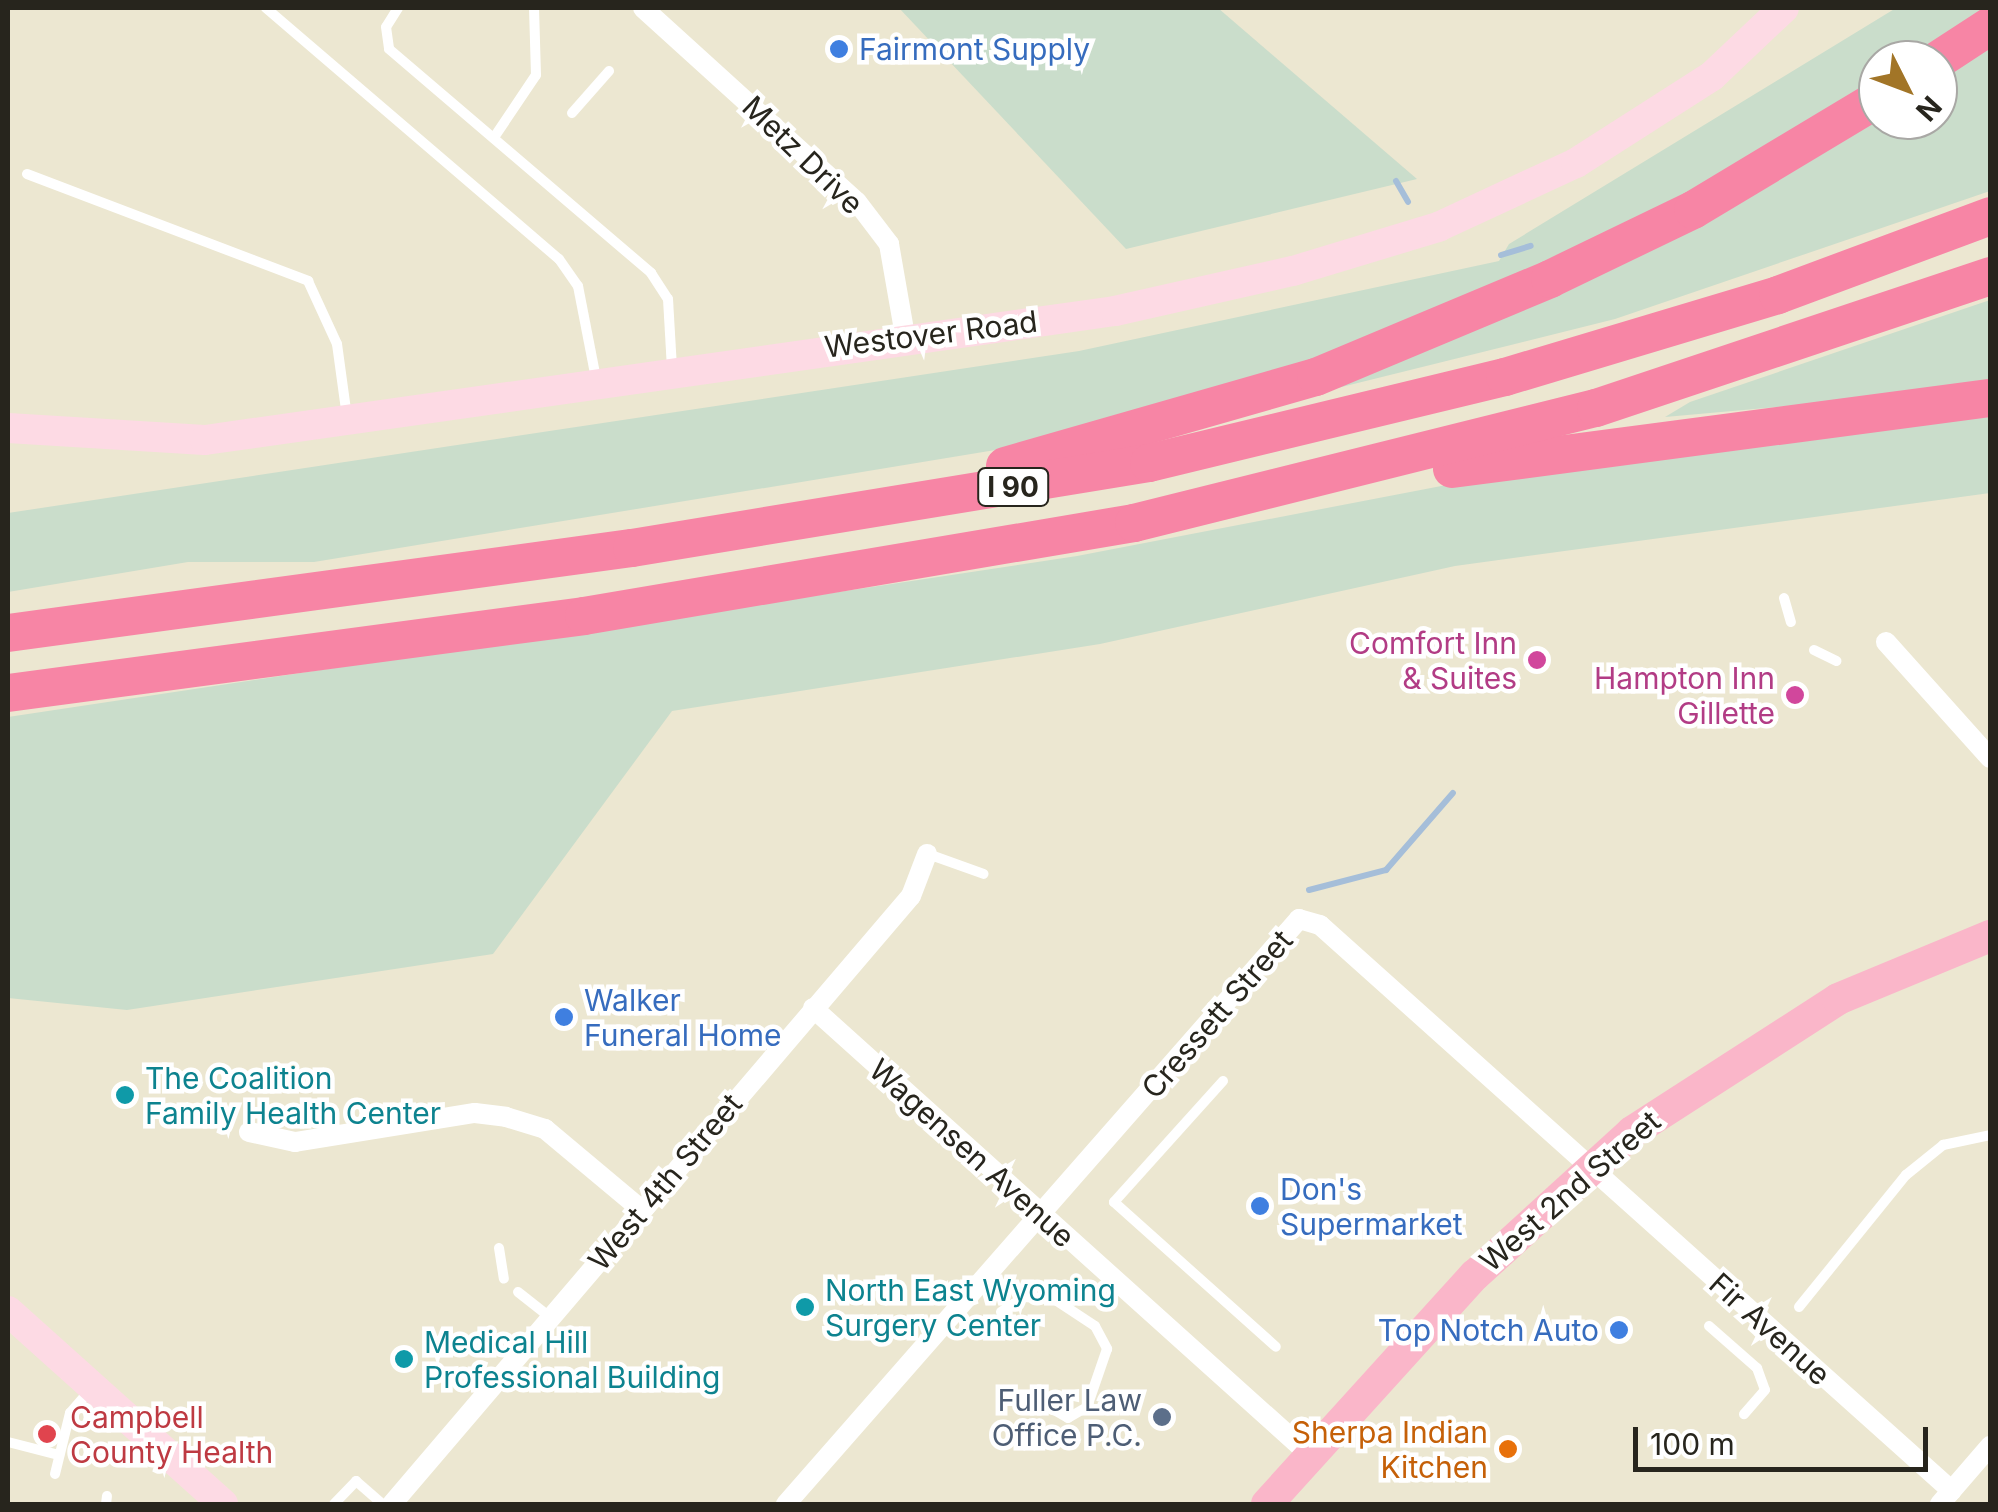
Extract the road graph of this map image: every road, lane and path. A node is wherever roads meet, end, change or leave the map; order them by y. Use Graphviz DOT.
graph roads {
  1 [pos="266,8"];
  2 [pos="398,8"];
  3 [pos="534,8"];
  4 [pos="643,8"];
  5 [pos="1784,8"];
  6 [pos="1990,26"];
  7 [pos="1958,47"];
  8 [pos="609,70"];
  9 [pos="1858,111"];
  10 [pos="572,112"];
  11 [pos="495,136"];
  12 [pos="28,174"];
  13 [pos="1990,216"];
  14 [pos="1990,276"];
  15 [pos="904,336"];
  16 [pos="672,369"];
  17 [pos="596,379"];
  18 [pos="1990,398"];
  19 [pos="348,418"];
  20 [pos="8,428"];
  21 [pos="1134,523"];
  22 [pos="632,548"];
  23 [pos="1784,598"];
  24 [pos="1791,622"];
  25 [pos="8,633"];
  26 [pos="1886,642"];
  27 [pos="1814,650"];
  28 [pos="1837,662"];
  29 [pos="8,693"];
  30 [pos="1990,758"];
  31 [pos="927,854"];
  32 [pos="984,874"];
  33 [pos="1990,936"];
  34 [pos="812,1008"];
  35 [pos="1223,1081"];
  36 [pos="249,1132"];
  37 [pos="1990,1135"];
  38 [pos="1588,1167"];
  39 [pos="642,1210"];
  40 [pos="1036,1213"];
  41 [pos="499,1248"];
  42 [pos="504,1279"];
  43 [pos="518,1292"];
  44 [pos="1799,1306"];
  45 [pos="8,1312"];
  46 [pos="1001,1312"];
  47 [pos="550,1318"];
  48 [pos="1708,1326"];
  49 [pos="1276,1347"];
  50 [pos="93,1387"];
  51 [pos="1051,1408"];
  52 [pos="1744,1414"];
  53 [pos="8,1442"];
  54 [pos="1990,1446"];
  55 [pos="59,1455"];
  56 [pos="1312,1456"];
  57 [pos="55,1474"];
  58 [pos="1946,1498"];
  59 [pos="223,1504"];
  60 [pos="334,1504"];
  61 [pos="382,1504"];
  62 [pos="392,1504"];
  63 [pos="786,1504"];
  64 [pos="1267,1504"];
  1 -- 17 [label="lane"];
  2 -- 11 [label="lane"];
  3 -- 11 [label="lane"];
  4 -- 15 [label="street, Metz Drive"];
  5 -- 15 [label="street, Westover Road"];
  6 -- 7 [label="highway"];
  8 -- 10 [label="lane"];
  9 -- 22 [label="highway, I 90"];
  11 -- 16 [label="lane"];
  12 -- 19 [label="lane"];
  13 -- 22 [label="highway, I 90"];
  14 -- 21 [label="highway, I 90"];
  15 -- 16 [label="street, Westover Road"];
  16 -- 17 [label="street, Westover Road"];
  17 -- 19 [label="street, Westover Road"];
  18 -- 21 [label="highway, I 90"];
  19 -- 20 [label="street, Westover Road"];
  21 -- 29 [label="highway, I 90"];
  22 -- 25 [label="highway, I 90"];
  23 -- 24 [label="lane"];
  26 -- 30 [label="street"];
  27 -- 28 [label="lane"];
  31 -- 32 [label="lane"];
  31 -- 34 [label="street, West 4th Street"];
  33 -- 38 [label="main road, West 2nd Street"];
  34 -- 39 [label="street, West 4th Street"];
  34 -- 40 [label="street, Wagensen Avenue"];
  35 -- 49 [label="lane"];
  36 -- 39 [label="street"];
  37 -- 44 [label="lane"];
  38 -- 40 [label="street, Cressett Street"];
  38 -- 56 [label="main road, West 2nd Street"];
  38 -- 58 [label="street, Fir Avenue"];
  39 -- 47 [label="street, West 4th Street"];
  40 -- 56 [label="street, Wagensen Avenue"];
  40 -- 63 [label="street"];
  41 -- 42 [label="lane"];
  43 -- 47 [label="lane"];
  45 -- 50 [label="street"];
  46 -- 51 [label="lane"];
  47 -- 62 [label="street, West 4th Street"];
  48 -- 52 [label="lane"];
  50 -- 55 [label="lane"];
  50 -- 59 [label="street"];
  53 -- 55 [label="lane"];
  54 -- 58 [label="street"];
  55 -- 57 [label="lane"];
  56 -- 64 [label="main road, West 2nd Street"];
  60 -- 61 [label="lane"];
}
